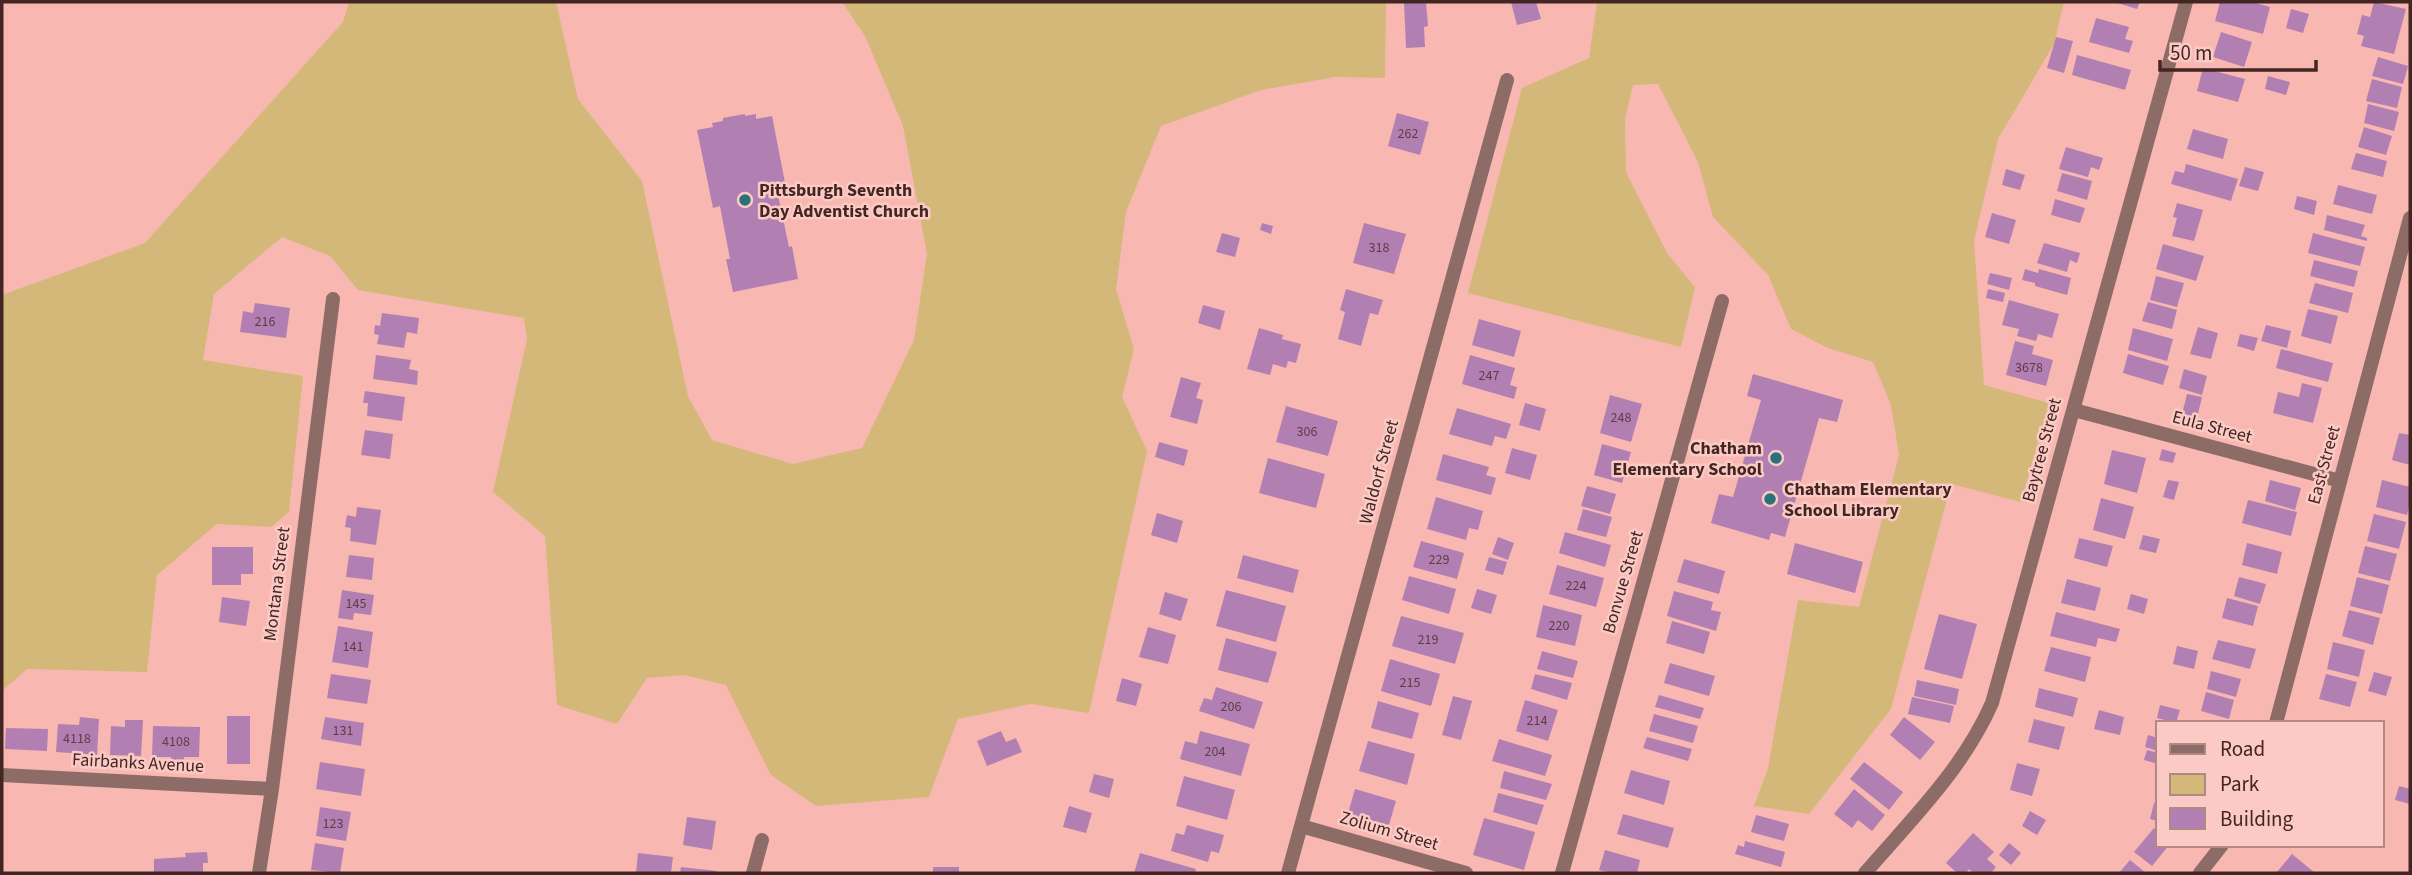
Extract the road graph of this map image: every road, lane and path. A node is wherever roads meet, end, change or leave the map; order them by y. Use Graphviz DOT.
graph roads {
  1 [pos="2186,2"];
  2 [pos="1507,80"];
  3 [pos="2410,218"];
  4 [pos="333,299"];
  5 [pos="1722,301"];
  6 [pos="2074,410"];
  7 [pos="2340,481"];
  8 [pos="2277,721"];
  9 [pos="2,775"];
  10 [pos="272,789"];
  11 [pos="1301,826"];
  12 [pos="762,840"];
  13 [pos="2220,847"];
  14 [pos="259,873"];
  15 [pos="753,873"];
  16 [pos="1288,873"];
  17 [pos="1466,873"];
  18 [pos="1562,873"];
  19 [pos="1865,873"];
  20 [pos="2200,873"];
  1 -- 6 [label="street, Baytree Street"];
  2 -- 11 [label="street, Waldorf Street"];
  3 -- 7 [label="street, East Street"];
  4 -- 10 [label="street, Montana Street"];
  5 -- 18 [label="street, Bonvue Street"];
  6 -- 7 [label="street, Eula Street"];
  6 -- 19 [label="street, Baytree Street"];
  7 -- 8 [label="street, East Street"];
  9 -- 10 [label="street, Fairbanks Avenue"];
  10 -- 14 [label="street, Montana Street"];
  11 -- 16 [label="street, Waldorf Street"];
  11 -- 17 [label="street, Zolium Street"];
  12 -- 15 [label="street"];
  13 -- 20 [label="street"];
}
